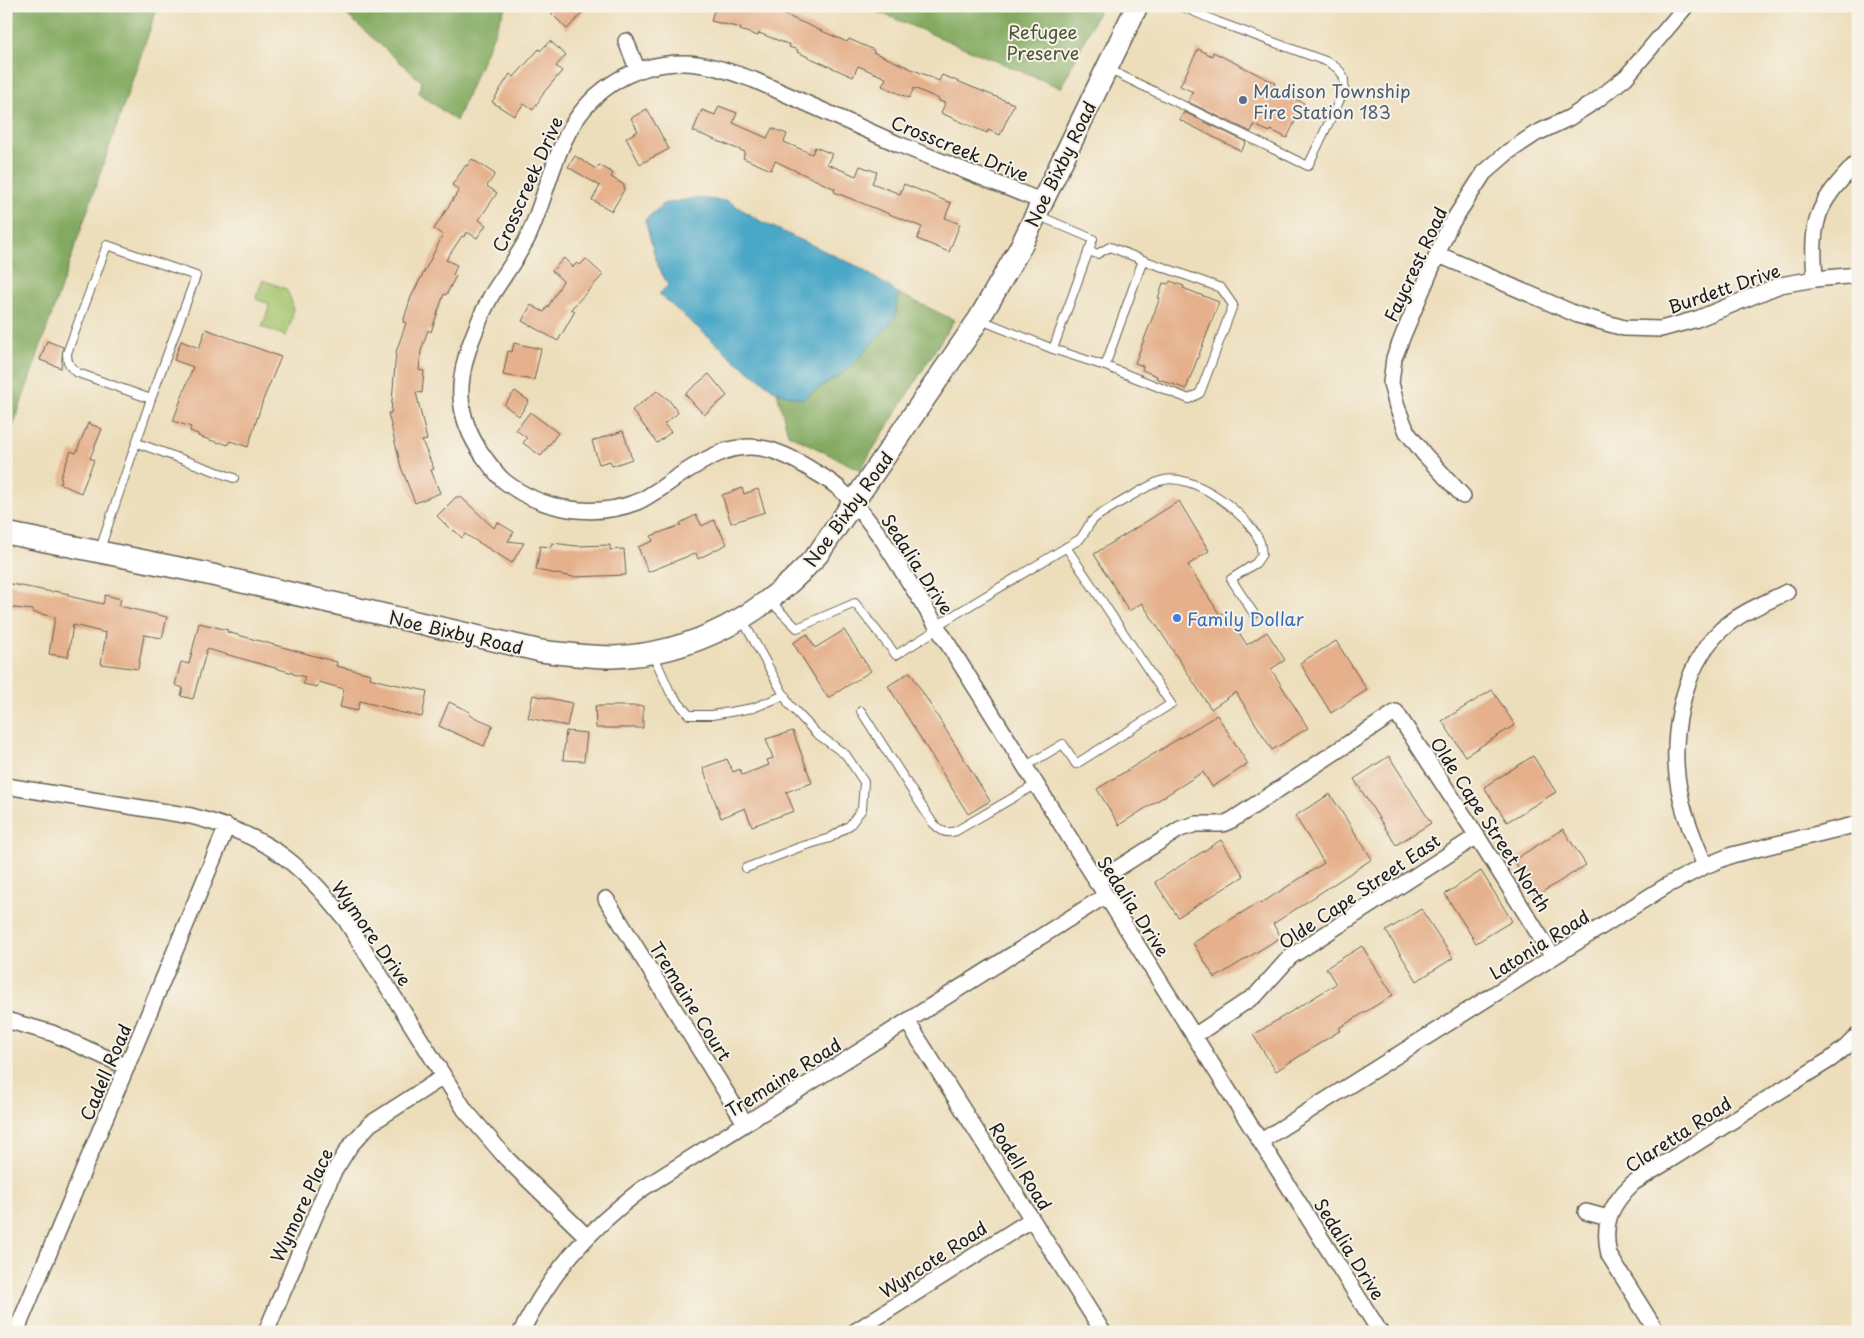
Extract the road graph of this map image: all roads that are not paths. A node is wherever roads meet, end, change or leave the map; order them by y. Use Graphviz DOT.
graph roads {
  1 [pos="1137,6"];
  2 [pos="1180,6"];
  3 [pos="1686,6"];
  4 [pos="626,41"];
  5 [pos="1106,68"];
  6 [pos="638,70"];
  7 [pos="1858,160"];
  8 [pos="1038,208"];
  9 [pos="1088,251"];
  10 [pos="1437,254"];
  11 [pos="1143,260"];
  12 [pos="1858,275"];
  13 [pos="1815,279"];
  14 [pos="979,320"];
  15 [pos="1054,349"];
  16 [pos="1105,366"];
  17 [pos="151,399"];
  18 [pos="137,443"];
  19 [pos="234,478"];
  20 [pos="1463,496"];
  21 [pos="854,503"];
  22 [pos="6,533"];
  23 [pos="1066,547"];
  24 [pos="99,551"];
  25 [pos="1787,592"];
  26 [pos="769,600"];
  27 [pos="1254,614"];
  28 [pos="742,620"];
  29 [pos="937,628"];
  30 [pos="652,652"];
  31 [pos="784,695"];
  32 [pos="861,711"];
  33 [pos="1024,767"];
  34 [pos="1036,785"];
  35 [pos="6,786"];
  36 [pos="227,826"];
  37 [pos="1857,828"];
  38 [pos="1477,836"];
  39 [pos="1705,866"];
  40 [pos="746,868"];
  41 [pos="1096,882"];
  42 [pos="1105,896"];
  43 [pos="606,899"];
  44 [pos="1553,957"];
  45 [pos="6,1020"];
  46 [pos="908,1021"];
  47 [pos="1858,1035"];
  48 [pos="1194,1036"];
  49 [pos="127,1067"];
  50 [pos="443,1077"];
  51 [pos="745,1123"];
  52 [pos="1261,1141"];
  53 [pos="1586,1212"];
  54 [pos="1608,1218"];
  55 [pos="1032,1219"];
  56 [pos="586,1236"];
  57 [pos="16,1332"];
  58 [pos="266,1332"];
  59 [pos="521,1332"];
  60 [pos="854,1332"];
  61 [pos="1103,1332"];
  62 [pos="1380,1332"];
  63 [pos="1656,1332"];
  1 -- 5 [label="street, Noe Bixby Road"];
  2 -- 5 [label="lane"];
  3 -- 10 [label="street, Faycrest Road"];
  4 -- 6 [label="street"];
  5 -- 8 [label="street, Noe Bixby Road"];
  6 -- 8 [label="street, Crosscreek Drive"];
  6 -- 21 [label="street, Crosscreek Drive"];
  7 -- 13 [label="street"];
  8 -- 9 [label="lane"];
  8 -- 14 [label="street, Noe Bixby Road"];
  9 -- 11 [label="lane"];
  9 -- 15 [label="lane"];
  10 -- 13 [label="street, Burdett Drive"];
  10 -- 20 [label="street, Faycrest Road"];
  11 -- 16 [label="lane"];
  11 -- 16 [label="lane"];
  12 -- 13 [label="street, Burdett Drive"];
  14 -- 15 [label="lane"];
  14 -- 21 [label="street, Noe Bixby Road"];
  15 -- 16 [label="lane"];
  17 -- 17 [label="lane"];
  17 -- 18 [label="lane"];
  18 -- 19 [label="lane"];
  18 -- 24 [label="lane"];
  21 -- 26 [label="street, Noe Bixby Road"];
  21 -- 29 [label="street, Sedalia Drive"];
  22 -- 24 [label="street, Noe Bixby Road"];
  23 -- 27 [label="lane"];
  23 -- 29 [label="lane"];
  23 -- 33 [label="lane"];
  24 -- 30 [label="street, Noe Bixby Road"];
  25 -- 39 [label="street"];
  26 -- 28 [label="street, Noe Bixby Road"];
  26 -- 29 [label="lane"];
  28 -- 30 [label="street, Noe Bixby Road"];
  28 -- 31 [label="lane"];
  29 -- 33 [label="street, Sedalia Drive"];
  30 -- 31 [label="lane"];
  31 -- 40 [label="lane"];
  32 -- 34 [label="lane"];
  33 -- 34 [label="street, Sedalia Drive"];
  34 -- 41 [label="street, Sedalia Drive"];
  35 -- 36 [label="street, Wymore Drive"];
  36 -- 49 [label="street, Cadell Road"];
  36 -- 50 [label="street, Wymore Drive"];
  37 -- 39 [label="street, Latonia Road"];
  38 -- 41 [label="street, Olde Cape Street North"];
  38 -- 44 [label="street, Olde Cape Street North"];
  38 -- 48 [label="street, Olde Cape Street East"];
  39 -- 44 [label="street, Latonia Road"];
  41 -- 42 [label="street, Sedalia Drive"];
  42 -- 46 [label="street, Tremaine Road"];
  42 -- 48 [label="street, Sedalia Drive"];
  43 -- 51 [label="street, Tremaine Court"];
  44 -- 52 [label="street, Latonia Road"];
  45 -- 49 [label="street"];
  46 -- 51 [label="street, Tremaine Road"];
  46 -- 55 [label="street, Rodell Road"];
  47 -- 54 [label="street, Claretta Road"];
  48 -- 52 [label="street, Sedalia Drive"];
  49 -- 57 [label="street, Cadell Road"];
  50 -- 56 [label="street, Wymore Drive"];
  50 -- 58 [label="street, Wymore Place"];
  51 -- 56 [label="street, Tremaine Road"];
  52 -- 62 [label="street, Sedalia Drive"];
  53 -- 54 [label="street"];
  54 -- 63 [label="street, Claretta Road"];
  55 -- 60 [label="street, Wyncote Road"];
  55 -- 61 [label="street, Rodell Road"];
  56 -- 59 [label="street, Tremaine Road"];
}
